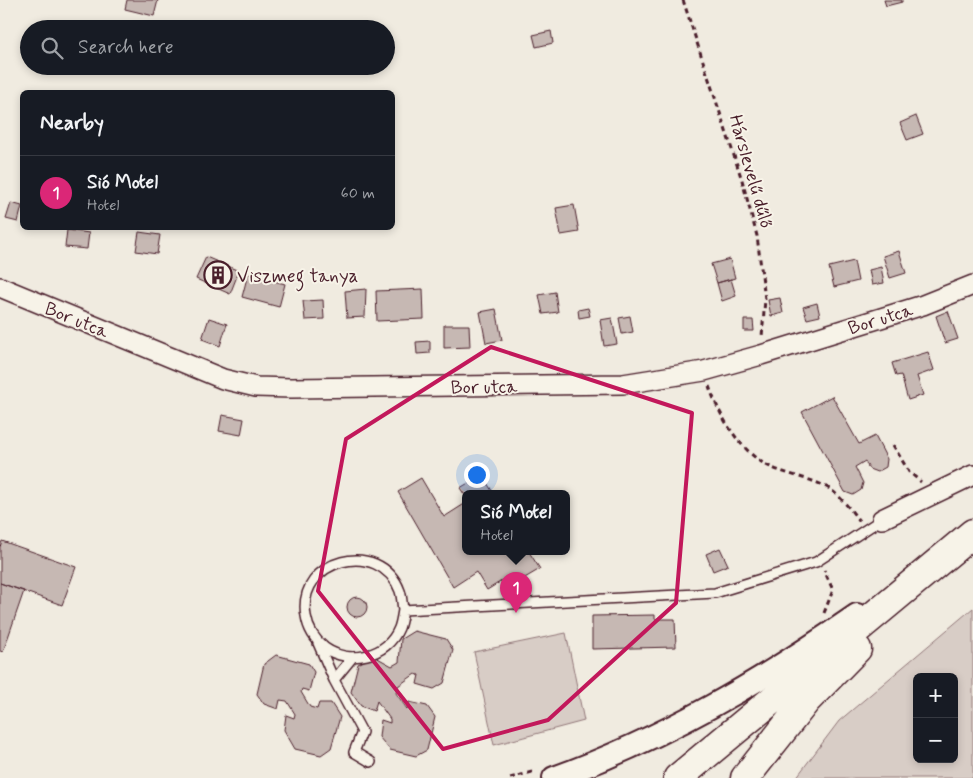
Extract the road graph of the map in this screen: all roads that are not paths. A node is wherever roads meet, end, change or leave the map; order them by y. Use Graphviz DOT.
graph roads {
  1 [pos="973,285"];
  2 [pos="0,287"];
  3 [pos="973,475"];
  4 [pos="882,519"];
  5 [pos="973,533"];
  6 [pos="403,610"];
  7 [pos="318,642"];
  8 [pos="352,658"];
  9 [pos="334,680"];
  10 [pos="371,762"];
  11 [pos="546,774"];
  12 [pos="678,778"];
  13 [pos="745,778"];
  1 -- 2 [label="street, Bor utca"];
  3 -- 4 [label="street"];
  4 -- 6 [label="lane"];
  5 -- 11 [label="street"];
  5 -- 12 [label="main road"];
  5 -- 13 [label="main road"];
  6 -- 7 [label="lane"];
  6 -- 8 [label="lane"];
  7 -- 8 [label="lane"];
  7 -- 9 [label="lane"];
  8 -- 9 [label="lane"];
  9 -- 10 [label="lane"];
}
